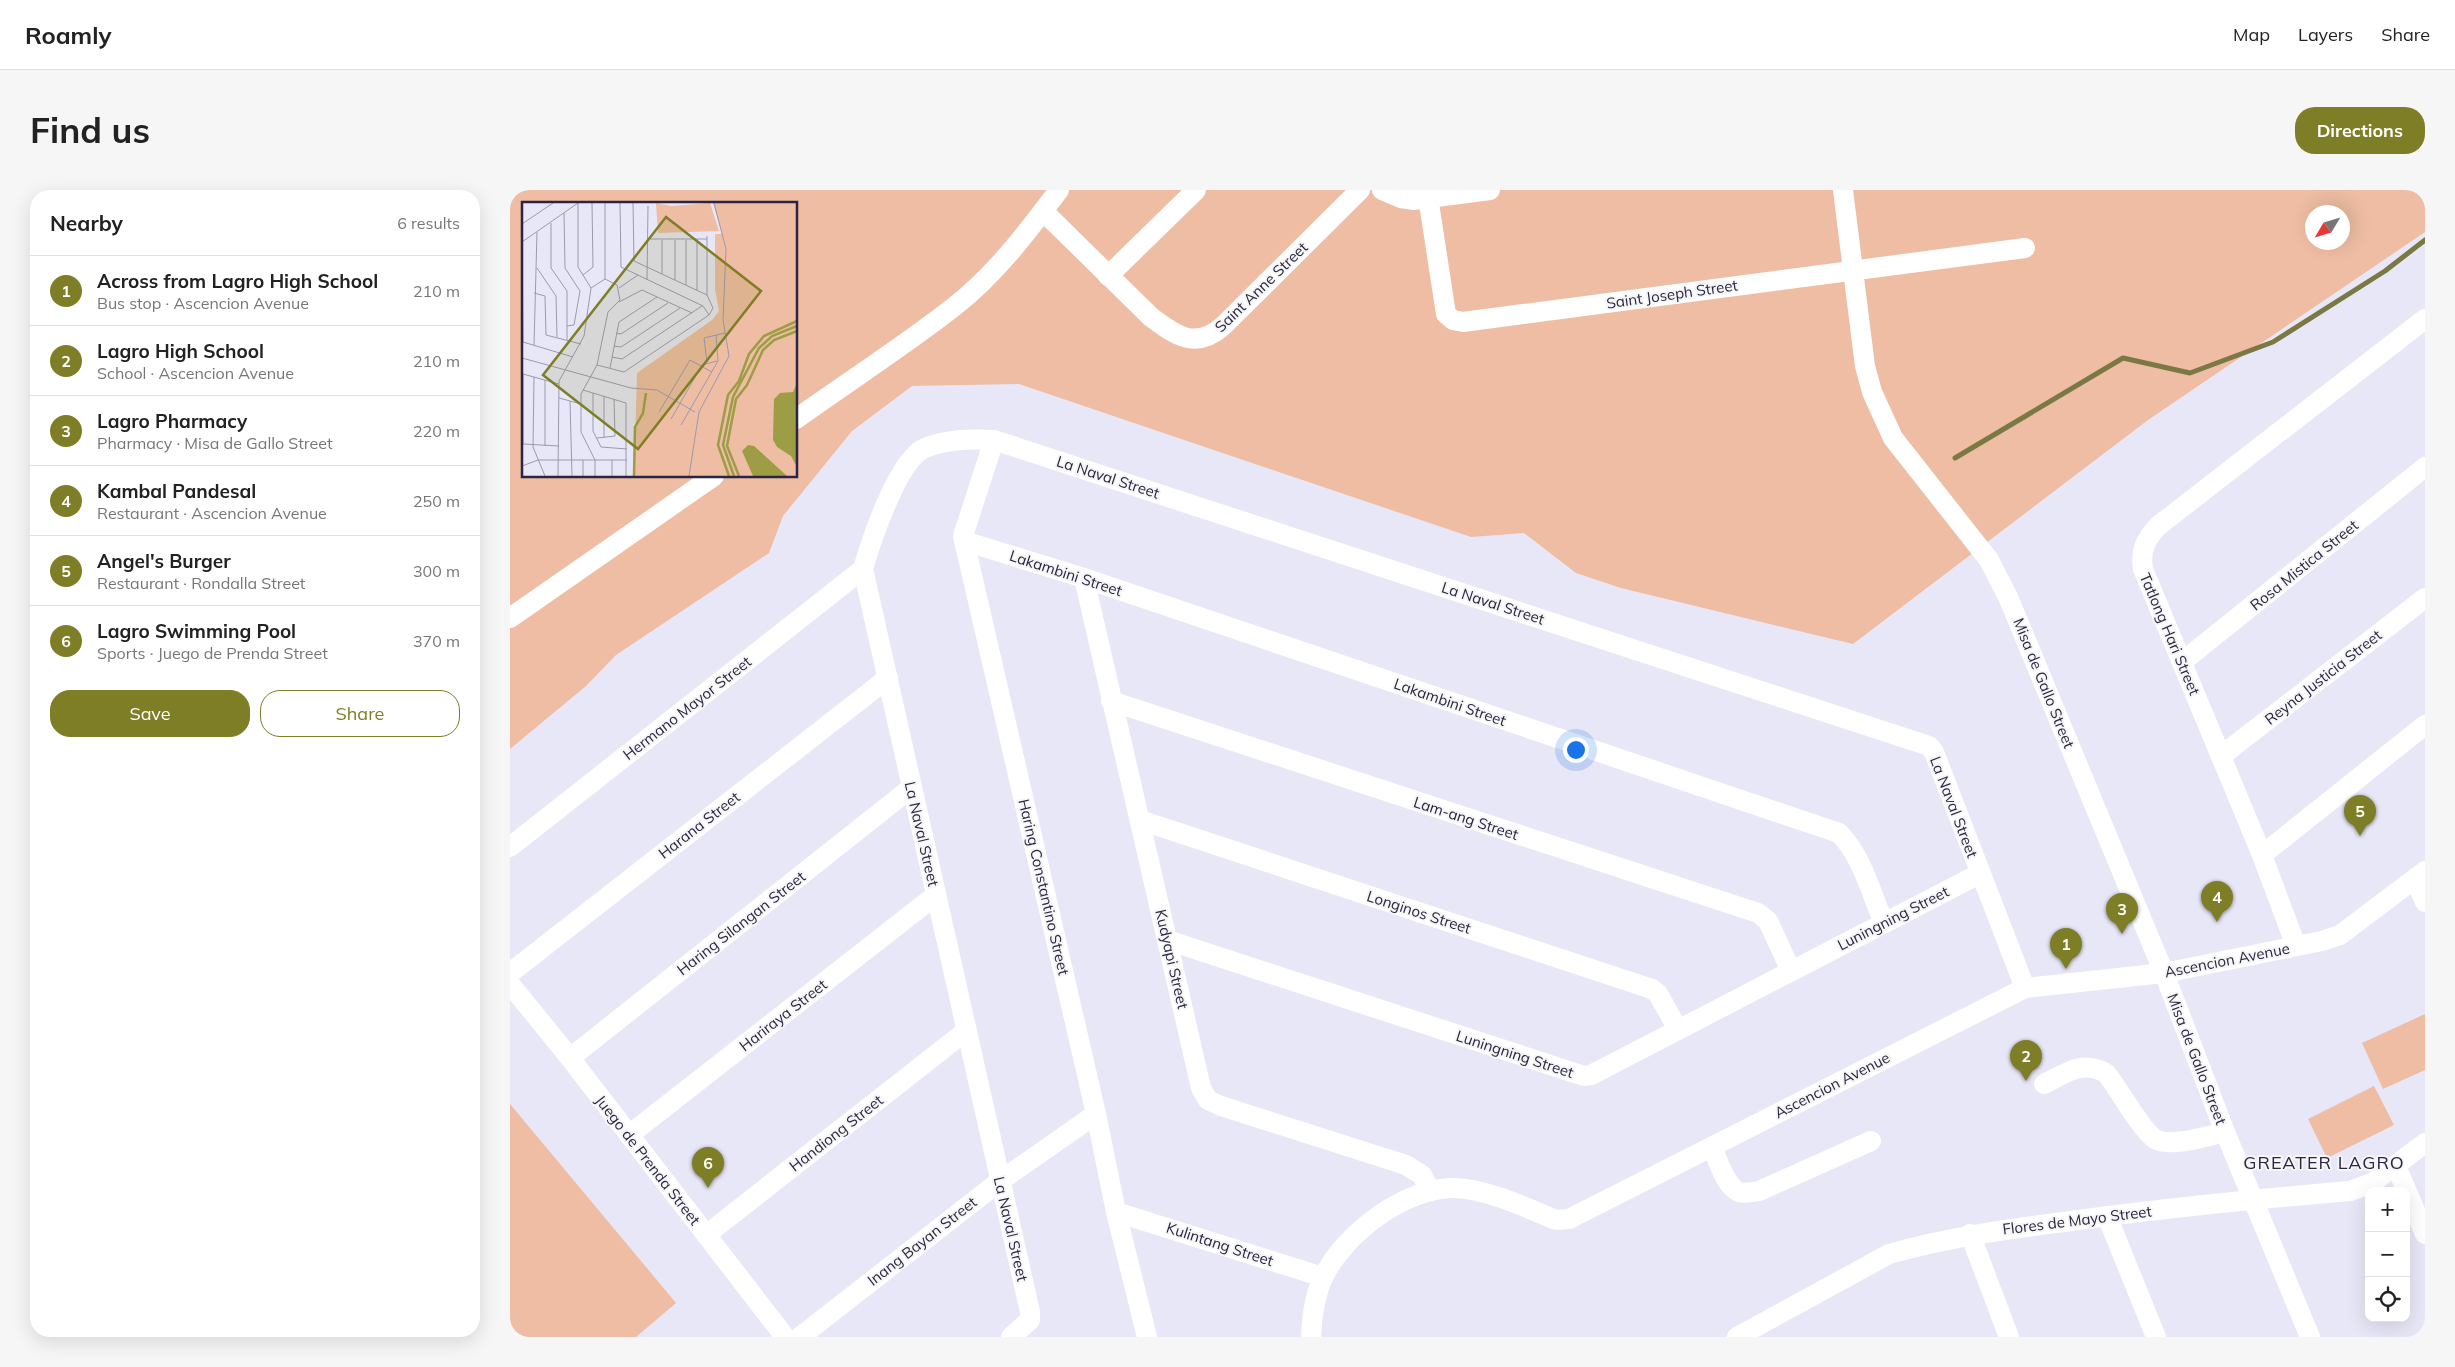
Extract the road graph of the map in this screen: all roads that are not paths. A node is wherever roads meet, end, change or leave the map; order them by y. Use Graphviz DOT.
graph roads {
  1 [pos="1059,190"];
  2 [pos="1196,190"];
  3 [pos="1360,190"];
  4 [pos="1382,190"];
  5 [pos="1490,190"];
  6 [pos="1844,190"];
  7 [pos="1428,194"];
  8 [pos="1042,211"];
  9 [pos="2025,248"];
  10 [pos="1855,270"];
  11 [pos="1108,276"];
  12 [pos="2425,319"];
  13 [pos="798,418"];
  14 [pos="994,440"];
  15 [pos="2425,467"];
  16 [pos="711,478"];
  17 [pos="964,541"];
  18 [pos="863,569"];
  19 [pos="1084,578"];
  20 [pos="2425,598"];
  21 [pos="510,618"];
  22 [pos="2182,662"];
  23 [pos="888,678"];
  24 [pos="1110,701"];
  25 [pos="2425,726"];
  26 [pos="2222,756"];
  27 [pos="911,788"];
  28 [pos="1140,820"];
  29 [pos="510,848"];
  30 [pos="2262,855"];
  31 [pos="1979,874"];
  32 [pos="2420,875"];
  33 [pos="936,895"];
  34 [pos="2425,902"];
  35 [pos="1884,922"];
  36 [pos="1167,940"];
  37 [pos="2296,946"];
  38 [pos="1791,970"];
  39 [pos="510,972"];
  40 [pos="2164,973"];
  41 [pos="510,984"];
  42 [pos="2025,988"];
  43 [pos="1678,1029"];
  44 [pos="966,1031"];
  45 [pos="570,1058"];
  46 [pos="2044,1084"];
  47 [pos="1096,1114"];
  48 [pos="2224,1132"];
  49 [pos="629,1135"];
  50 [pos="1871,1141"];
  51 [pos="2425,1143"];
  52 [pos="1712,1147"];
  53 [pos="2396,1166"];
  54 [pos="1000,1181"];
  55 [pos="1430,1191"];
  56 [pos="2253,1200"];
  57 [pos="1116,1212"];
  58 [pos="2107,1216"];
  59 [pos="1970,1234"];
  60 [pos="2425,1234"];
  61 [pos="706,1235"];
  62 [pos="1323,1277"];
  63 [pos="785,1337"];
  64 [pos="800,1337"];
  65 [pos="1011,1337"];
  66 [pos="1147,1337"];
  67 [pos="1312,1337"];
  68 [pos="1738,1337"];
  69 [pos="2009,1337"];
  70 [pos="2156,1337"];
  71 [pos="2310,1337"];
  1 -- 8 [label="street"];
  2 -- 11 [label="street"];
  3 -- 11 [label="street, Saint Anne Street"];
  4 -- 7 [label="street"];
  5 -- 7 [label="street"];
  6 -- 10 [label="street, Misa de Gallo Street"];
  7 -- 10 [label="street, Saint Joseph Street"];
  8 -- 11 [label="street, Saint Anne Street"];
  8 -- 13 [label="street"];
  9 -- 10 [label="street, Saint Joseph Street"];
  10 -- 40 [label="street, Misa de Gallo Street"];
  12 -- 22 [label="street, Tatlong Hari Street"];
  14 -- 17 [label="street, Haring Constantino Street"];
  14 -- 18 [label="street, La Naval Street"];
  14 -- 31 [label="street, La Naval Street"];
  15 -- 22 [label="street, Rosa Mistica Street"];
  16 -- 21 [label="street"];
  17 -- 19 [label="street, Lakambini Street"];
  17 -- 47 [label="street, Haring Constantino Street"];
  18 -- 23 [label="street, La Naval Street"];
  18 -- 29 [label="street, Hermano Mayor Street"];
  19 -- 24 [label="street, Kudyapi Street"];
  19 -- 35 [label="street, Lakambini Street"];
  20 -- 26 [label="street, Reyna Justicia Street"];
  22 -- 26 [label="street, Tatlong Hari Street"];
  23 -- 27 [label="street, La Naval Street"];
  23 -- 39 [label="street, Harana Street"];
  24 -- 28 [label="street, Kudyapi Street"];
  24 -- 38 [label="street, Lam-ang Street"];
  25 -- 30 [label="street"];
  26 -- 30 [label="street, Tatlong Hari Street"];
  27 -- 33 [label="street, La Naval Street"];
  27 -- 45 [label="street, Haring Silangan Street"];
  28 -- 36 [label="street, Kudyapi Street"];
  28 -- 43 [label="street, Longinos Street"];
  30 -- 37 [label="street, Tatlong Hari Street"];
  31 -- 35 [label="street, Luningning Street"];
  31 -- 42 [label="street, La Naval Street"];
  32 -- 34 [label="street"];
  32 -- 37 [label="street, Ascencion Avenue"];
  33 -- 44 [label="street, La Naval Street"];
  33 -- 49 [label="street, Hariraya Street"];
  35 -- 38 [label="street, Luningning Street"];
  36 -- 43 [label="street, Luningning Street"];
  36 -- 55 [label="street, Kudyapi Street"];
  37 -- 40 [label="street, Ascencion Avenue"];
  38 -- 43 [label="street, Luningning Street"];
  40 -- 42 [label="street, Ascencion Avenue"];
  40 -- 48 [label="street, Misa de Gallo Street"];
  41 -- 45 [label="street, Juego de Prenda Street"];
  42 -- 52 [label="street, Ascencion Avenue"];
  44 -- 54 [label="street, La Naval Street"];
  44 -- 61 [label="street, Handiong Street"];
  45 -- 49 [label="street, Juego de Prenda Street"];
  46 -- 48 [label="street"];
  47 -- 54 [label="street, Inang Bayan Street"];
  47 -- 57 [label="street, Haring Constantino Street"];
  48 -- 56 [label="street, Misa de Gallo Street"];
  49 -- 61 [label="street, Juego de Prenda Street"];
  50 -- 52 [label="street"];
  51 -- 53 [label="street, Flores de Mayo Street"];
  52 -- 55 [label="street, Ascencion Avenue"];
  53 -- 56 [label="street, Flores de Mayo Street"];
  53 -- 60 [label="street"];
  54 -- 64 [label="street, Inang Bayan Street"];
  54 -- 65 [label="street, La Naval Street"];
  55 -- 62 [label="street, Ascencion Avenue"];
  56 -- 58 [label="street, Flores de Mayo Street"];
  56 -- 71 [label="street, Misa de Gallo Street"];
  57 -- 62 [label="street, Kulintang Street"];
  57 -- 66 [label="street, Haring Constantino Street"];
  58 -- 59 [label="street, Flores de Mayo Street"];
  58 -- 70 [label="street"];
  59 -- 68 [label="street, Flores de Mayo Street"];
  59 -- 69 [label="street"];
  61 -- 63 [label="street, Juego de Prenda Street"];
  62 -- 67 [label="street, Ascencion Avenue"];
}
